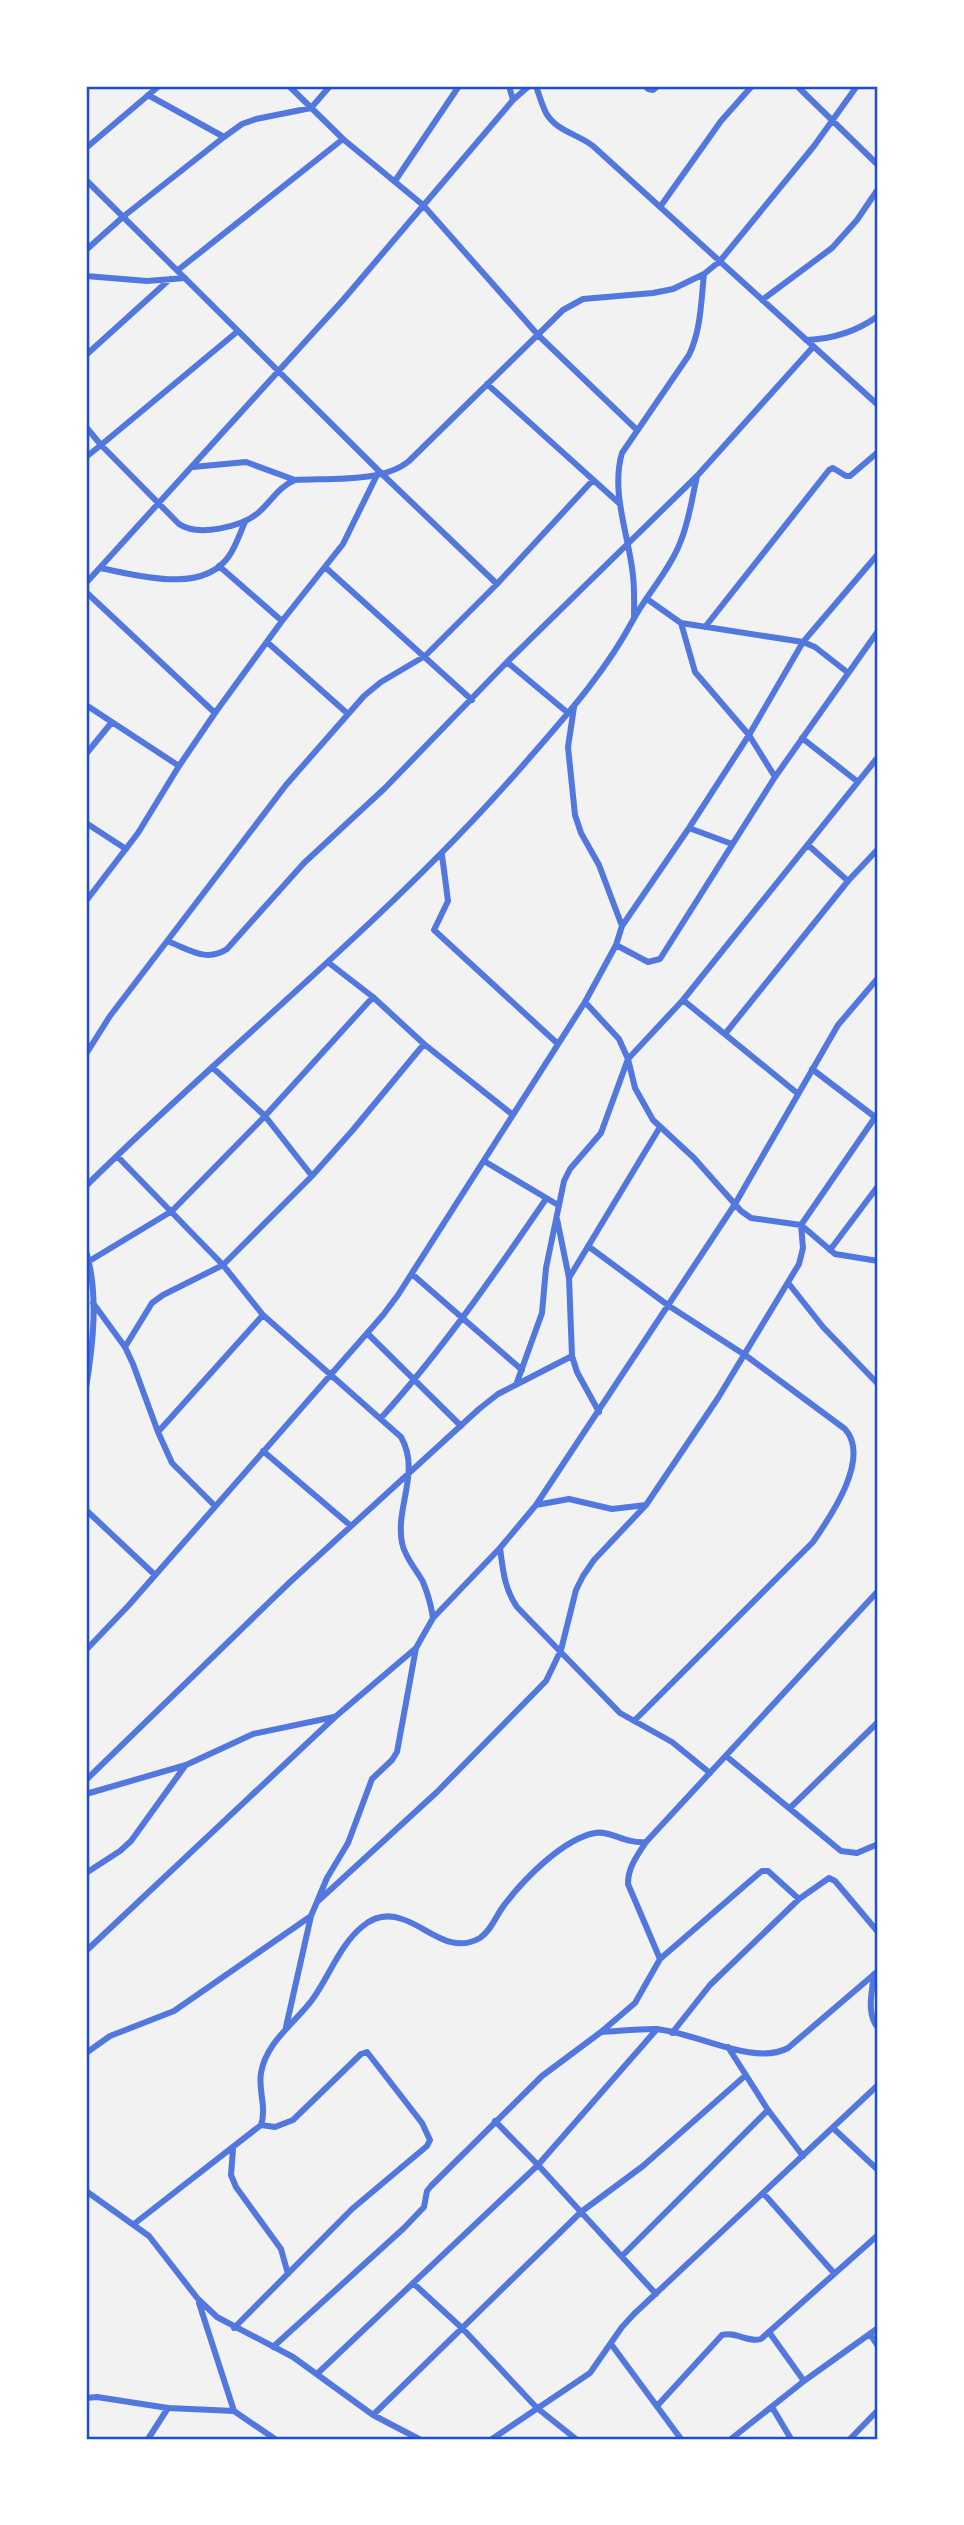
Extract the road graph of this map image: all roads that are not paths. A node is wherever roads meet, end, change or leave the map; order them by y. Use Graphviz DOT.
graph roads {
  1 [pos="159,86"];
  2 [pos="289,86"];
  3 [pos="330,86"];
  4 [pos="459,86"];
  5 [pos="509,86"];
  6 [pos="530,86"];
  7 [pos="536,86"];
  8 [pos="645,86"];
  9 [pos="658,86"];
  10 [pos="752,86"];
  11 [pos="797,86"];
  12 [pos="857,86"];
  13 [pos="148,95"];
  14 [pos="513,100"];
  15 [pos="311,108"];
  16 [pos="832,119"];
  17 [pos="224,136"];
  18 [pos="343,139"];
  19 [pos="86,148"];
  20 [pos="878,165"];
  21 [pos="86,180"];
  22 [pos="395,181"];
  23 [pos="878,189"];
  24 [pos="423,205"];
  25 [pos="660,207"];
  26 [pos="124,216"];
  27 [pos="86,250"];
  28 [pos="720,261"];
  29 [pos="178,270"];
  30 [pos="705,274"];
  31 [pos="86,276"];
  32 [pos="185,278"];
  33 [pos="170,279"];
  34 [pos="762,300"];
  35 [pos="878,316"];
  36 [pos="237,331"];
  37 [pos="538,335"];
  38 [pos="806,340"];
  39 [pos="813,347"];
  40 [pos="86,355"];
  41 [pos="278,372"];
  42 [pos="487,384"];
  43 [pos="878,405"];
  44 [pos="86,427"];
  45 [pos="637,430"];
  46 [pos="101,445"];
  47 [pos="878,452"];
  48 [pos="86,457"];
  49 [pos="193,467"];
  50 [pos="380,475"];
  51 [pos="697,476"];
  52 [pos="295,480"];
  53 [pos="593,480"];
  54 [pos="620,504"];
  55 [pos="159,505"];
  56 [pos="245,522"];
  57 [pos="628,545"];
  58 [pos="878,554"];
  59 [pos="219,566"];
  60 [pos="325,567"];
  61 [pos="100,568"];
  62 [pos="86,583"];
  63 [pos="497,584"];
  64 [pos="86,592"];
  65 [pos="647,599"];
  66 [pos="634,620"];
  67 [pos="282,621"];
  68 [pos="681,623"];
  69 [pos="705,627"];
  70 [pos="878,631"];
  71 [pos="267,642"];
  72 [pos="803,642"];
  73 [pos="425,656"];
  74 [pos="507,662"];
  75 [pos="847,672"];
  76 [pos="472,700"];
  77 [pos="86,705"];
  78 [pos="574,706"];
  79 [pos="215,713"];
  80 [pos="568,713"];
  81 [pos="348,715"];
  82 [pos="112,722"];
  83 [pos="749,734"];
  84 [pos="802,738"];
  85 [pos="86,754"];
  86 [pos="878,757"];
  87 [pos="179,766"];
  88 [pos="775,777"];
  89 [pos="858,782"];
  90 [pos="86,823"];
  91 [pos="690,828"];
  92 [pos="732,844"];
  93 [pos="808,845"];
  94 [pos="125,849"];
  95 [pos="878,849"];
  96 [pos="442,855"];
  97 [pos="848,881"];
  98 [pos="86,901"];
  99 [pos="622,926"];
  100 [pos="167,941"];
  101 [pos="616,945"];
  102 [pos="328,963"];
  103 [pos="878,978"];
  104 [pos="373,997"];
  105 [pos="683,1000"];
  106 [pos="585,1002"];
  107 [pos="725,1034"];
  108 [pos="424,1044"];
  109 [pos="558,1044"];
  110 [pos="86,1054"];
  111 [pos="628,1059"];
  112 [pos="212,1067"];
  113 [pos="812,1069"];
  114 [pos="797,1093"];
  115 [pos="877,1114"];
  116 [pos="513,1115"];
  117 [pos="265,1116"];
  118 [pos="660,1127"];
  119 [pos="117,1156"];
  120 [pos="484,1161"];
  121 [pos="312,1176"];
  122 [pos="86,1186"];
  123 [pos="878,1186"];
  124 [pos="546,1199"];
  125 [pos="735,1204"];
  126 [pos="558,1205"];
  127 [pos="172,1211"];
  128 [pos="557,1215"];
  129 [pos="801,1225"];
  130 [pos="588,1246"];
  131 [pos="830,1250"];
  132 [pos="86,1251"];
  133 [pos="878,1261"];
  134 [pos="87,1262"];
  135 [pos="223,1265"];
  136 [pos="412,1274"];
  137 [pos="569,1278"];
  138 [pos="789,1284"];
  139 [pos="93,1303"];
  140 [pos="669,1306"];
  141 [pos="263,1315"];
  142 [pos="464,1318"];
  143 [pos="367,1333"];
  144 [pos="125,1347"];
  145 [pos="745,1355"];
  146 [pos="572,1356"];
  147 [pos="522,1370"];
  148 [pos="329,1375"];
  149 [pos="415,1380"];
  150 [pos="878,1384"];
  151 [pos="516,1385"];
  152 [pos="86,1388"];
  153 [pos="599,1412"];
  154 [pos="381,1418"];
  155 [pos="461,1426"];
  156 [pos="158,1432"];
  157 [pos="263,1451"];
  158 [pos="410,1470"];
  159 [pos="536,1505"];
  160 [pos="646,1505"];
  161 [pos="215,1506"];
  162 [pos="86,1510"];
  163 [pos="351,1526"];
  164 [pos="500,1548"];
  165 [pos="155,1575"];
  166 [pos="878,1591"];
  167 [pos="433,1618"];
  168 [pos="416,1648"];
  169 [pos="86,1650"];
  170 [pos="561,1650"];
  171 [pos="335,1717"];
  172 [pos="634,1721"];
  173 [pos="878,1723"];
  174 [pos="726,1755"];
  175 [pos="186,1765"];
  176 [pos="710,1773"];
  177 [pos="86,1780"];
  178 [pos="86,1794"];
  179 [pos="790,1808"];
  180 [pos="646,1842"];
  181 [pos="878,1844"];
  182 [pos="86,1873"];
  183 [pos="799,1899"];
  184 [pos="317,1902"];
  185 [pos="310,1916"];
  186 [pos="878,1932"];
  187 [pos="86,1951"];
  188 [pos="660,1959"];
  189 [pos="876,1973"];
  190 [pos="286,2027"];
  191 [pos="878,2028"];
  192 [pos="657,2029"];
  193 [pos="601,2032"];
  194 [pos="671,2033"];
  195 [pos="728,2047"];
  196 [pos="86,2053"];
  197 [pos="746,2076"];
  198 [pos="878,2085"];
  199 [pos="768,2110"];
  200 [pos="495,2121"];
  201 [pos="261,2125"];
  202 [pos="833,2128"];
  203 [pos="233,2149"];
  204 [pos="803,2156"];
  205 [pos="538,2165"];
  206 [pos="878,2171"];
  207 [pos="86,2191"];
  208 [pos="764,2194"];
  209 [pos="581,2212"];
  210 [pos="134,2224"];
  211 [pos="878,2235"];
  212 [pos="622,2256"];
  213 [pos="834,2273"];
  214 [pos="288,2274"];
  215 [pos="413,2283"];
  216 [pos="656,2294"];
  217 [pos="198,2299"];
  218 [pos="234,2328"];
  219 [pos="878,2328"];
  220 [pos="463,2329"];
  221 [pos="769,2332"];
  222 [pos="870,2334"];
  223 [pos="611,2344"];
  224 [pos="878,2346"];
  225 [pos="273,2347"];
  226 [pos="318,2373"];
  227 [pos="804,2381"];
  228 [pos="86,2398"];
  229 [pos="657,2406"];
  230 [pos="772,2407"];
  231 [pos="168,2408"];
  232 [pos="537,2408"];
  233 [pos="878,2410"];
  234 [pos="234,2411"];
  235 [pos="373,2415"];
  236 [pos="563,2431"];
  237 [pos="148,2439"];
  238 [pos="275,2439"];
  239 [pos="419,2439"];
  240 [pos="492,2439"];
  241 [pos="559,2439"];
  242 [pos="576,2439"];
  243 [pos="681,2439"];
  244 [pos="731,2439"];
  245 [pos="791,2439"];
  246 [pos="850,2439"];
  1 -- 13 [label="street"];
  2 -- 15 [label="street"];
  3 -- 15 [label="street"];
  4 -- 22 [label="street"];
  5 -- 14 [label="street"];
  6 -- 14 [label="street"];
  7 -- 25 [label="street"];
  8 -- 9 [label="street"];
  10 -- 25 [label="street"];
  11 -- 16 [label="street"];
  12 -- 16 [label="street"];
  13 -- 17 [label="street"];
  13 -- 19 [label="street"];
  14 -- 24 [label="street"];
  15 -- 17 [label="street"];
  15 -- 18 [label="street"];
  16 -- 20 [label="street"];
  16 -- 28 [label="street"];
  17 -- 26 [label="street"];
  18 -- 22 [label="street"];
  18 -- 29 [label="street"];
  21 -- 26 [label="street"];
  22 -- 24 [label="street"];
  23 -- 34 [label="street"];
  24 -- 37 [label="street"];
  24 -- 41 [label="street"];
  25 -- 28 [label="street"];
  26 -- 27 [label="street"];
  26 -- 29 [label="street"];
  28 -- 30 [label="street"];
  28 -- 34 [label="street"];
  29 -- 32 [label="street"];
  30 -- 37 [label="street"];
  30 -- 45 [label="street"];
  31 -- 33 [label="street"];
  32 -- 33 [label="street"];
  32 -- 36 [label="street"];
  33 -- 40 [label="street"];
  34 -- 38 [label="street"];
  35 -- 38 [label="street"];
  36 -- 41 [label="street"];
  36 -- 46 [label="street"];
  37 -- 42 [label="street"];
  37 -- 45 [label="street"];
  38 -- 39 [label="street"];
  39 -- 43 [label="street"];
  39 -- 51 [label="street"];
  41 -- 49 [label="street"];
  41 -- 50 [label="street"];
  42 -- 50 [label="street"];
  42 -- 53 [label="street"];
  44 -- 46 [label="street"];
  45 -- 54 [label="street"];
  46 -- 48 [label="street"];
  46 -- 55 [label="street"];
  47 -- 69 [label="street"];
  49 -- 52 [label="street"];
  49 -- 55 [label="street"];
  50 -- 52 [label="street"];
  50 -- 60 [label="street"];
  50 -- 63 [label="street"];
  51 -- 57 [label="street"];
  51 -- 65 [label="street"];
  52 -- 56 [label="street"];
  53 -- 54 [label="street"];
  53 -- 63 [label="street"];
  54 -- 57 [label="street"];
  55 -- 56 [label="street"];
  55 -- 61 [label="street"];
  56 -- 59 [label="street"];
  57 -- 66 [label="street"];
  57 -- 74 [label="street"];
  58 -- 72 [label="street"];
  59 -- 61 [label="street"];
  59 -- 67 [label="street"];
  60 -- 67 [label="street"];
  60 -- 73 [label="street"];
  61 -- 62 [label="street"];
  63 -- 73 [label="street"];
  64 -- 79 [label="street"];
  65 -- 66 [label="street"];
  65 -- 68 [label="street"];
  66 -- 78 [label="street"];
  67 -- 71 [label="street"];
  68 -- 69 [label="street"];
  68 -- 83 [label="street"];
  69 -- 72 [label="street"];
  70 -- 75 [label="street"];
  71 -- 79 [label="street"];
  71 -- 81 [label="street"];
  72 -- 75 [label="street"];
  72 -- 83 [label="street"];
  73 -- 76 [label="street"];
  73 -- 81 [label="street"];
  74 -- 76 [label="street"];
  74 -- 80 [label="street"];
  75 -- 84 [label="street"];
  76 -- 100 [label="street"];
  77 -- 82 [label="street"];
  78 -- 80 [label="street"];
  78 -- 99 [label="street"];
  79 -- 87 [label="street"];
  80 -- 96 [label="street"];
  81 -- 100 [label="street"];
  82 -- 85 [label="street"];
  82 -- 87 [label="street"];
  83 -- 88 [label="street"];
  83 -- 91 [label="street"];
  84 -- 88 [label="street"];
  84 -- 89 [label="street"];
  86 -- 89 [label="street"];
  87 -- 94 [label="street"];
  88 -- 92 [label="street"];
  89 -- 93 [label="street"];
  90 -- 94 [label="street"];
  91 -- 92 [label="street"];
  91 -- 99 [label="street"];
  92 -- 101 [label="street"];
  93 -- 97 [label="street"];
  93 -- 105 [label="street"];
  94 -- 98 [label="street"];
  95 -- 97 [label="street"];
  96 -- 102 [label="street"];
  96 -- 109 [label="street"];
  97 -- 107 [label="street"];
  99 -- 101 [label="street"];
  100 -- 110 [label="street"];
  101 -- 106 [label="street"];
  102 -- 104 [label="street"];
  102 -- 112 [label="street"];
  103 -- 113 [label="street"];
  104 -- 108 [label="street"];
  104 -- 117 [label="street"];
  105 -- 107 [label="street"];
  105 -- 111 [label="street"];
  106 -- 109 [label="street"];
  106 -- 111 [label="street"];
  107 -- 114 [label="street"];
  108 -- 116 [label="street"];
  108 -- 121 [label="street"];
  109 -- 116 [label="street"];
  111 -- 118 [label="street"];
  111 -- 126 [label="street"];
  112 -- 117 [label="street"];
  112 -- 119 [label="street"];
  113 -- 114 [label="street"];
  113 -- 115 [label="street"];
  114 -- 125 [label="street"];
  115 -- 129 [label="street"];
  116 -- 120 [label="street"];
  117 -- 121 [label="street"];
  117 -- 127 [label="street"];
  118 -- 125 [label="street"];
  118 -- 130 [label="street"];
  119 -- 122 [label="street"];
  119 -- 127 [label="street"];
  120 -- 124 [label="street"];
  120 -- 136 [label="street"];
  121 -- 135 [label="street"];
  123 -- 131 [label="street"];
  124 -- 126 [label="street"];
  124 -- 142 [label="street"];
  125 -- 129 [label="street"];
  125 -- 140 [label="street"];
  126 -- 128 [label="street"];
  127 -- 134 [label="street"];
  127 -- 135 [label="street"];
  128 -- 137 [label="street"];
  128 -- 147 [label="street"];
  129 -- 131 [label="street"];
  129 -- 138 [label="street"];
  130 -- 137 [label="street"];
  130 -- 140 [label="street"];
  131 -- 133 [label="street"];
  132 -- 134 [label="street"];
  134 -- 139 [label="street"];
  135 -- 141 [label="street"];
  135 -- 144 [label="street"];
  136 -- 142 [label="street"];
  136 -- 143 [label="street"];
  137 -- 146 [label="street"];
  138 -- 145 [label="street"];
  138 -- 150 [label="street"];
  139 -- 144 [label="street"];
  139 -- 152 [label="street"];
  140 -- 145 [label="street"];
  140 -- 153 [label="street"];
  141 -- 148 [label="street"];
  141 -- 156 [label="street"];
  142 -- 147 [label="street"];
  142 -- 149 [label="street"];
  143 -- 148 [label="street"];
  143 -- 149 [label="street"];
  144 -- 156 [label="street"];
  145 -- 160 [label="street"];
  145 -- 172 [label="street"];
  146 -- 151 [label="street"];
  146 -- 153 [label="street"];
  147 -- 151 [label="street"];
  148 -- 154 [label="street"];
  148 -- 157 [label="street"];
  149 -- 154 [label="street"];
  149 -- 155 [label="street"];
  151 -- 155 [label="street"];
  153 -- 159 [label="street"];
  154 -- 158 [label="street"];
  155 -- 158 [label="street"];
  156 -- 161 [label="street"];
  157 -- 161 [label="street"];
  157 -- 163 [label="street"];
  158 -- 163 [label="street"];
  158 -- 167 [label="street"];
  159 -- 160 [label="street"];
  159 -- 164 [label="street"];
  160 -- 170 [label="street"];
  161 -- 165 [label="street"];
  162 -- 165 [label="street"];
  163 -- 177 [label="street"];
  164 -- 167 [label="street"];
  164 -- 170 [label="street"];
  165 -- 169 [label="street"];
  166 -- 174 [label="street"];
  167 -- 168 [label="street"];
  168 -- 171 [label="street"];
  168 -- 184 [label="street"];
  170 -- 172 [label="street"];
  170 -- 184 [label="street"];
  171 -- 175 [label="street"];
  171 -- 187 [label="street"];
  172 -- 176 [label="street"];
  173 -- 179 [label="street"];
  174 -- 176 [label="street"];
  174 -- 179 [label="street"];
  175 -- 178 [label="street"];
  175 -- 182 [label="street"];
  176 -- 180 [label="street"];
  179 -- 181 [label="street"];
  180 -- 188 [label="street"];
  180 -- 190 [label="street"];
  183 -- 186 [label="street"];
  183 -- 188 [label="street"];
  183 -- 194 [label="street"];
  184 -- 185 [label="street"];
  185 -- 190 [label="street"];
  185 -- 196 [label="street"];
  188 -- 193 [label="street"];
  189 -- 191 [label="street"];
  189 -- 195 [label="street"];
  190 -- 201 [label="street"];
  192 -- 193 [label="street"];
  192 -- 194 [label="street"];
  192 -- 205 [label="street"];
  193 -- 200 [label="street"];
  194 -- 195 [label="street"];
  195 -- 197 [label="street"];
  197 -- 199 [label="street"];
  197 -- 209 [label="street"];
  198 -- 202 [label="street"];
  199 -- 204 [label="street"];
  199 -- 212 [label="street"];
  200 -- 205 [label="street"];
  200 -- 225 [label="street"];
  201 -- 203 [label="street"];
  201 -- 214 [label="street"];
  202 -- 204 [label="street"];
  202 -- 206 [label="street"];
  203 -- 210 [label="street"];
  203 -- 214 [label="street"];
  204 -- 208 [label="street"];
  205 -- 209 [label="street"];
  205 -- 215 [label="street"];
  207 -- 210 [label="street"];
  208 -- 213 [label="street"];
  208 -- 216 [label="street"];
  209 -- 212 [label="street"];
  209 -- 220 [label="street"];
  210 -- 217 [label="street"];
  211 -- 213 [label="street"];
  212 -- 216 [label="street"];
  213 -- 221 [label="street"];
  214 -- 218 [label="street"];
  215 -- 220 [label="street"];
  215 -- 226 [label="street"];
  216 -- 223 [label="street"];
  217 -- 218 [label="street"];
  217 -- 234 [label="street"];
  218 -- 225 [label="street"];
  219 -- 222 [label="street"];
  220 -- 232 [label="street"];
  220 -- 235 [label="street"];
  221 -- 227 [label="street"];
  221 -- 229 [label="street"];
  222 -- 224 [label="street"];
  222 -- 227 [label="street"];
  223 -- 229 [label="street"];
  223 -- 232 [label="street"];
  225 -- 226 [label="street"];
  226 -- 235 [label="street"];
  227 -- 230 [label="street"];
  228 -- 231 [label="street"];
  229 -- 243 [label="street"];
  230 -- 244 [label="street"];
  230 -- 245 [label="street"];
  231 -- 234 [label="street"];
  231 -- 237 [label="street"];
  232 -- 236 [label="street"];
  232 -- 240 [label="street"];
  233 -- 246 [label="street"];
  234 -- 238 [label="street"];
  235 -- 239 [label="street"];
  236 -- 241 [label="street"];
  236 -- 242 [label="street"];
}
